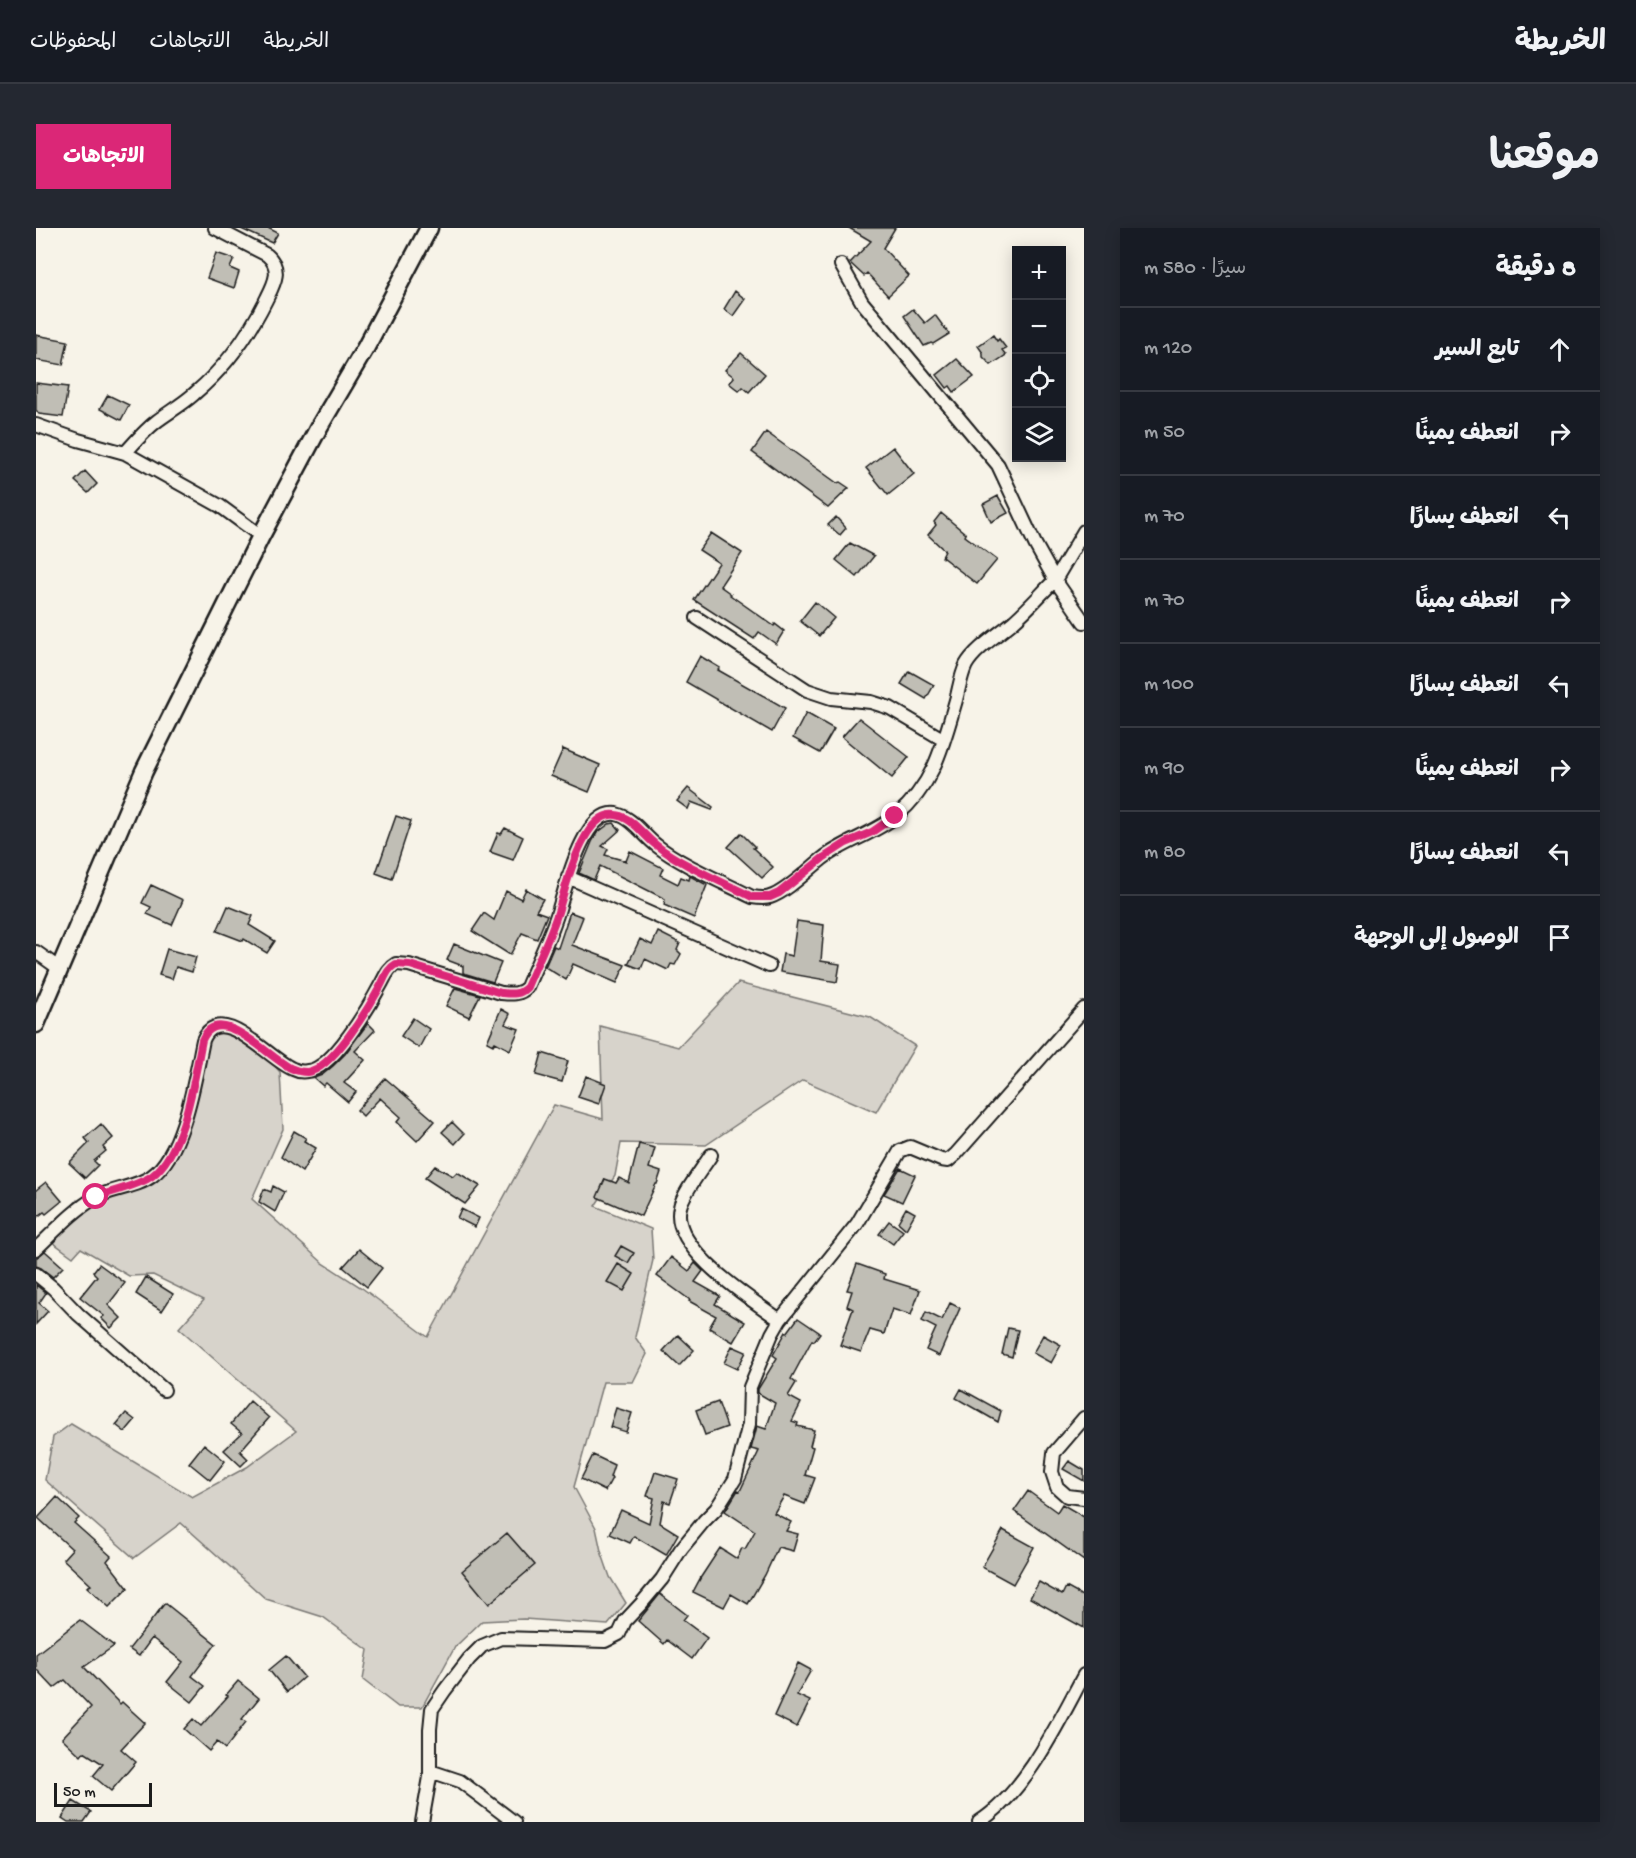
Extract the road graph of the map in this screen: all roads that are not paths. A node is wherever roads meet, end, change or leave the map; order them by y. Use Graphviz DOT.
graph roads {
  1 [pos="215,228"];
  2 [pos="429,228"];
  3 [pos="841,265"];
  4 [pos="36,425"];
  5 [pos="125,453"];
  6 [pos="1084,531"];
  7 [pos="261,536"];
  8 [pos="1055,580"];
  9 [pos="697,618"];
  10 [pos="1084,622"];
  11 [pos="944,740"];
  12 [pos="568,877"];
  13 [pos="36,952"];
  14 [pos="769,966"];
  15 [pos="60,969"];
  16 [pos="1084,1009"];
  17 [pos="36,1024"];
  18 [pos="711,1155"];
  19 [pos="36,1249"];
  20 [pos="36,1274"];
  21 [pos="780,1320"];
  22 [pos="164,1390"];
  23 [pos="1084,1418"];
  24 [pos="1084,1498"];
  25 [pos="1084,1675"];
  26 [pos="430,1771"];
  27 [pos="423,1822"];
  28 [pos="514,1822"];
  29 [pos="980,1822"];
  1 -- 5 [label="street"];
  2 -- 7 [label="street"];
  3 -- 8 [label="street"];
  4 -- 5 [label="street"];
  5 -- 7 [label="street"];
  6 -- 8 [label="street"];
  7 -- 15 [label="street"];
  8 -- 10 [label="street"];
  8 -- 11 [label="street"];
  9 -- 11 [label="street"];
  11 -- 12 [label="street"];
  12 -- 14 [label="street"];
  12 -- 19 [label="street"];
  13 -- 15 [label="street"];
  15 -- 17 [label="street"];
  16 -- 21 [label="street"];
  18 -- 21 [label="street"];
  20 -- 22 [label="street"];
  21 -- 26 [label="street"];
  23 -- 24 [label="street"];
  25 -- 29 [label="street"];
  26 -- 27 [label="street"];
  26 -- 28 [label="street"];
}
